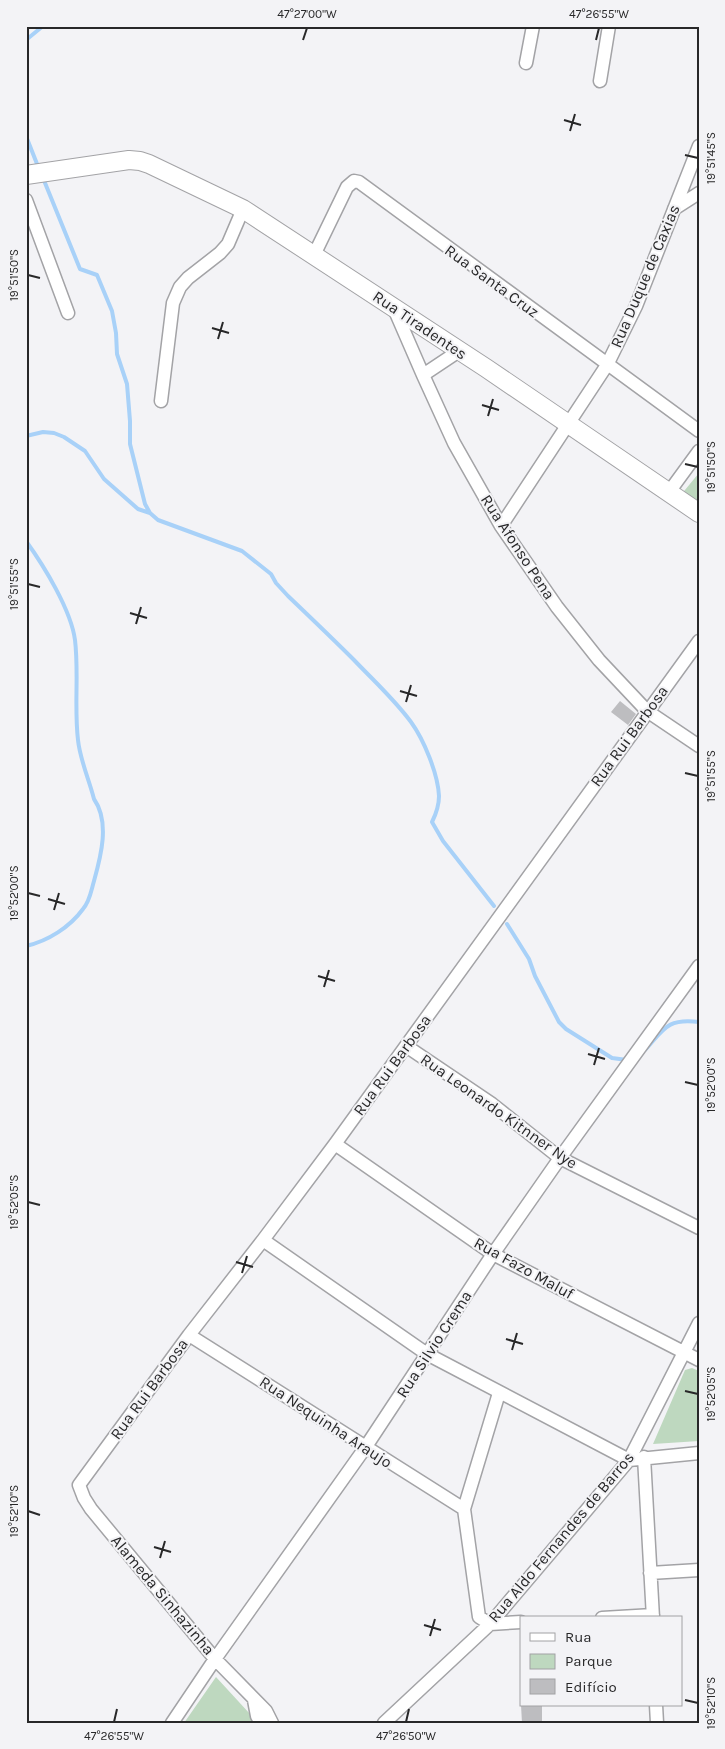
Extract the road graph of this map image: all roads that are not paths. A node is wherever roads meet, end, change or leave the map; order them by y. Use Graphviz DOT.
graph roads {
  1 [pos="533,26"];
  2 [pos="609,26"];
  3 [pos="526,63"];
  4 [pos="600,81"];
  5 [pos="699,146"];
  6 [pos="26,175"];
  7 [pos="699,194"];
  8 [pos="26,200"];
  9 [pos="243,209"];
  10 [pos="674,209"];
  11 [pos="314,254"];
  12 [pos="393,306"];
  13 [pos="68,313"];
  14 [pos="459,351"];
  15 [pos="607,365"];
  16 [pos="423,376"];
  17 [pos="161,400"];
  18 [pos="567,424"];
  19 [pos="699,431"];
  20 [pos="699,451"];
  21 [pos="669,492"];
  22 [pos="699,513"];
  23 [pos="501,526"];
  24 [pos="699,640"];
  25 [pos="647,710"];
  26 [pos="699,746"];
  27 [pos="699,966"];
  28 [pos="406,1046"];
  29 [pos="335,1144"];
  30 [pos="560,1158"];
  31 [pos="699,1228"];
  32 [pos="263,1240"];
  33 [pos="493,1254"];
  34 [pos="699,1323"];
  35 [pos="189,1335"];
  36 [pos="684,1352"];
  37 [pos="427,1354"];
  38 [pos="699,1360"];
  39 [pos="499,1393"];
  40 [pos="365,1448"];
  41 [pos="699,1453"];
  42 [pos="644,1457"];
  43 [pos="629,1460"];
  44 [pos="79,1485"];
  45 [pos="464,1509"];
  46 [pos="699,1570"];
  47 [pos="650,1573"];
  48 [pos="653,1616"];
  49 [pos="520,1622"];
  50 [pos="490,1624"];
  51 [pos="215,1659"];
  52 [pos="254,1700"];
  53 [pos="656,1706"];
  54 [pos="172,1723"];
  55 [pos="261,1723"];
  56 [pos="272,1723"];
  57 [pos="384,1723"];
  58 [pos="657,1723"];
  1 -- 3 [label="street"];
  2 -- 4 [label="street"];
  5 -- 10 [label="street, Rua Duque de Caxias"];
  6 -- 9 [label="street, Rua Tiradentes"];
  7 -- 10 [label="street"];
  8 -- 13 [label="street"];
  9 -- 11 [label="street, Rua Tiradentes"];
  9 -- 17 [label="street"];
  10 -- 15 [label="street, Rua Duque de Caxias"];
  11 -- 12 [label="street, Rua Tiradentes"];
  11 -- 15 [label="street, Rua Santa Cruz"];
  12 -- 14 [label="street, Rua Tiradentes"];
  12 -- 16 [label="street, Rua Afonso Pena"];
  14 -- 16 [label="street"];
  14 -- 18 [label="street, Rua Tiradentes"];
  15 -- 18 [label="street, Rua Duque de Caxias"];
  15 -- 19 [label="street, Rua Santa Cruz"];
  16 -- 23 [label="street, Rua Afonso Pena"];
  18 -- 21 [label="street, Rua Tiradentes"];
  18 -- 23 [label="street, Rua Duque de Caxias"];
  20 -- 21 [label="street"];
  21 -- 22 [label="street, Rua Tiradentes"];
  23 -- 25 [label="street, Rua Afonso Pena"];
  24 -- 25 [label="street, Rua Rui Barbosa"];
  25 -- 26 [label="street, Rua Afonso Pena"];
  25 -- 28 [label="street, Rua Rui Barbosa"];
  27 -- 30 [label="street, Rua Silvio Crema"];
  28 -- 29 [label="street, Rua Rui Barbosa"];
  28 -- 30 [label="street, Rua Leonardo Kitnner Nye"];
  29 -- 32 [label="street, Rua Rui Barbosa"];
  29 -- 33 [label="street, Rua Fazo Maluf"];
  30 -- 31 [label="street, Rua Leonardo Kitnner Nye"];
  30 -- 33 [label="street, Rua Silvio Crema"];
  32 -- 35 [label="street, Rua Rui Barbosa"];
  32 -- 37 [label="street"];
  33 -- 36 [label="street, Rua Fazo Maluf"];
  33 -- 37 [label="street, Rua Silvio Crema"];
  34 -- 36 [label="street, Rua Aldo Fernandes de Barros"];
  35 -- 40 [label="street, Rua Nequinha Araujo"];
  35 -- 44 [label="street, Rua Rui Barbosa"];
  36 -- 38 [label="street, Rua Fazo Maluf"];
  36 -- 43 [label="street, Rua Aldo Fernandes de Barros"];
  37 -- 39 [label="street"];
  37 -- 40 [label="street, Rua Silvio Crema"];
  39 -- 43 [label="street"];
  39 -- 45 [label="street"];
  40 -- 45 [label="street, Rua Nequinha Araujo"];
  40 -- 51 [label="street, Rua Silvio Crema"];
  41 -- 42 [label="street"];
  42 -- 43 [label="street"];
  42 -- 47 [label="street"];
  43 -- 50 [label="street, Rua Aldo Fernandes de Barros"];
  44 -- 51 [label="street, Alameda Sinhazinha"];
  45 -- 50 [label="street"];
  46 -- 47 [label="street"];
  47 -- 48 [label="street"];
  49 -- 50 [label="street"];
  50 -- 57 [label="street, Rua Aldo Fernandes de Barros"];
  51 -- 52 [label="street, Alameda Sinhazinha"];
  51 -- 54 [label="street, Rua Silvio Crema"];
  52 -- 55 [label="street, Alameda Sinhazinha"];
  52 -- 56 [label="street, Alameda Sinhazinha"];
  53 -- 58 [label="street"];
}
